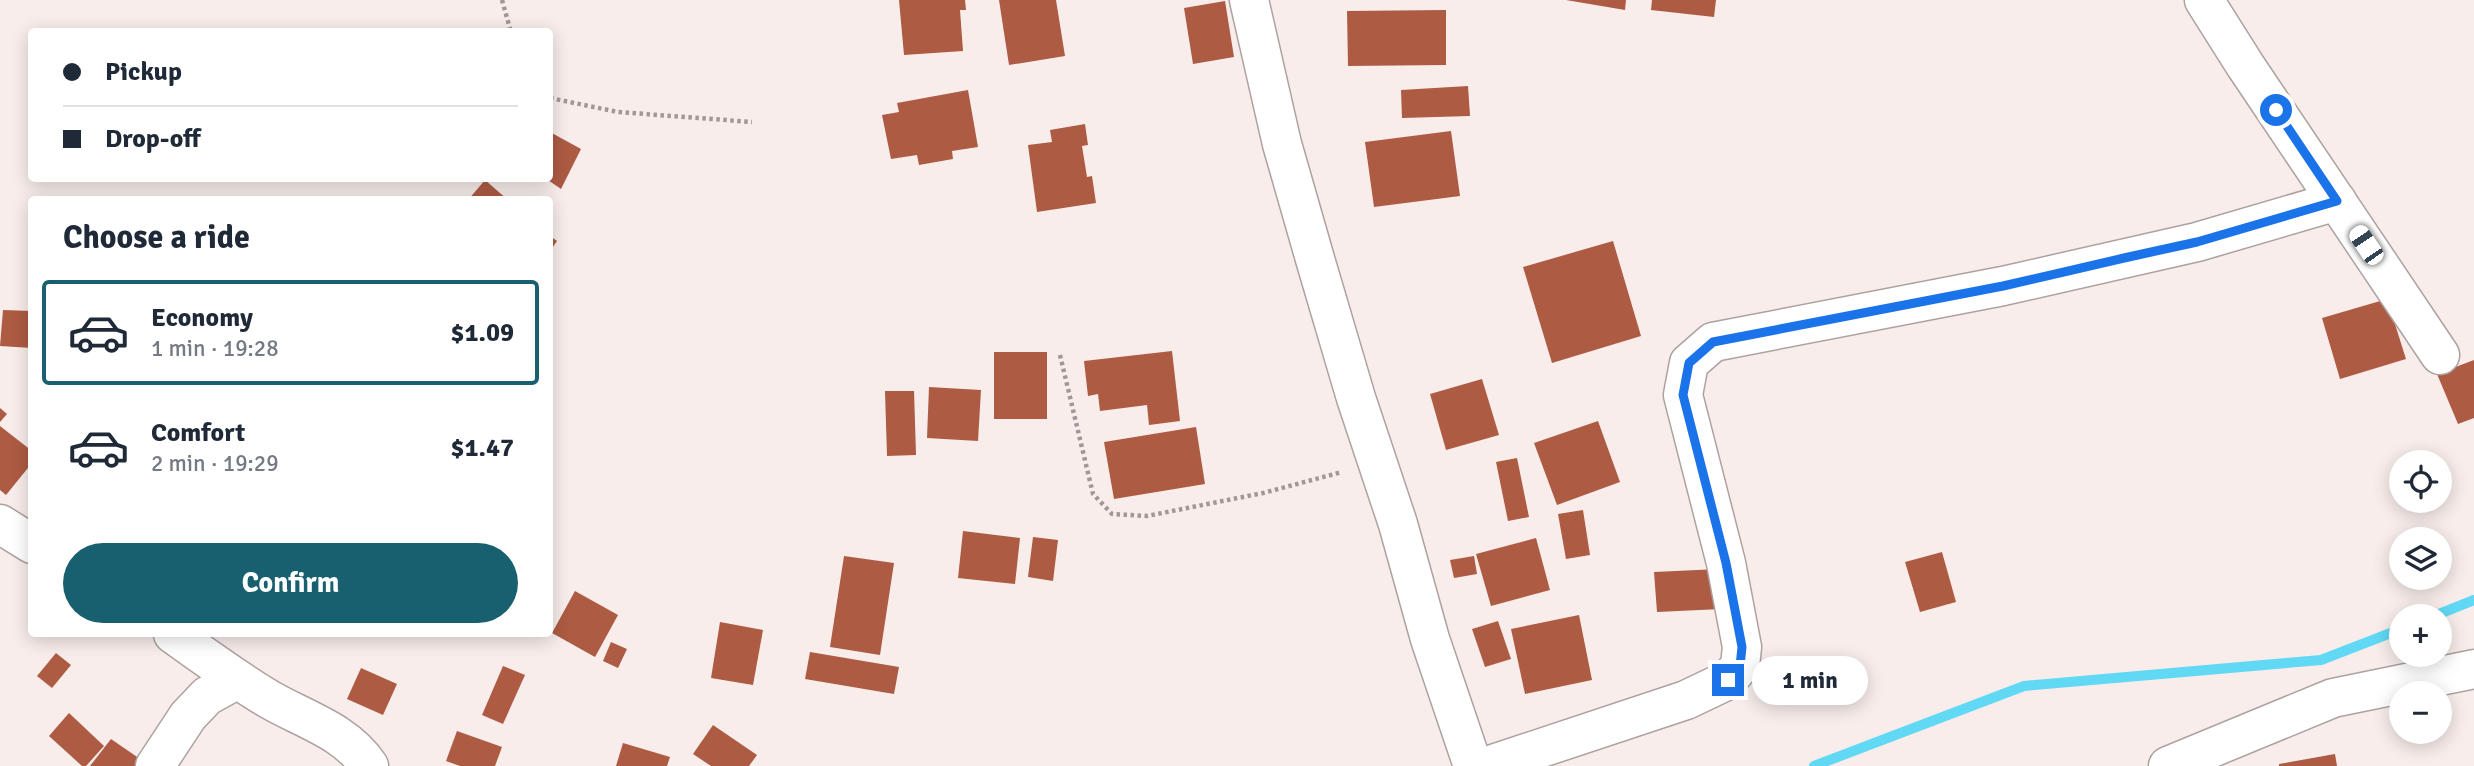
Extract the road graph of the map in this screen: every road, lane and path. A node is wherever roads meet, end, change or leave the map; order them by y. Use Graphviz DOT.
graph roads {
  1 [pos="502,0"];
  2 [pos="1249,0"];
  3 [pos="2204,0"];
  4 [pos="510,28"];
  5 [pos="553,98"];
  6 [pos="752,122"];
  7 [pos="2337,201"];
  8 [pos="1059,355"];
  9 [pos="2440,355"];
  10 [pos="1377,462"];
  11 [pos="0,524"];
  12 [pos="28,542"];
  13 [pos="177,637"];
  14 [pos="2474,669"];
  15 [pos="236,680"];
  16 [pos="155,766"];
  17 [pos="369,766"];
  18 [pos="1474,766"];
  19 [pos="1487,766"];
  20 [pos="2168,766"];
  1 -- 4 [label="path"];
  2 -- 10 [label="street"];
  3 -- 7 [label="street"];
  5 -- 6 [label="path"];
  7 -- 9 [label="street"];
  7 -- 19 [label="street"];
  8 -- 10 [label="path"];
  10 -- 18 [label="street"];
  11 -- 12 [label="street"];
  13 -- 15 [label="street"];
  14 -- 20 [label="street"];
  15 -- 16 [label="street"];
  15 -- 17 [label="street"];
}
